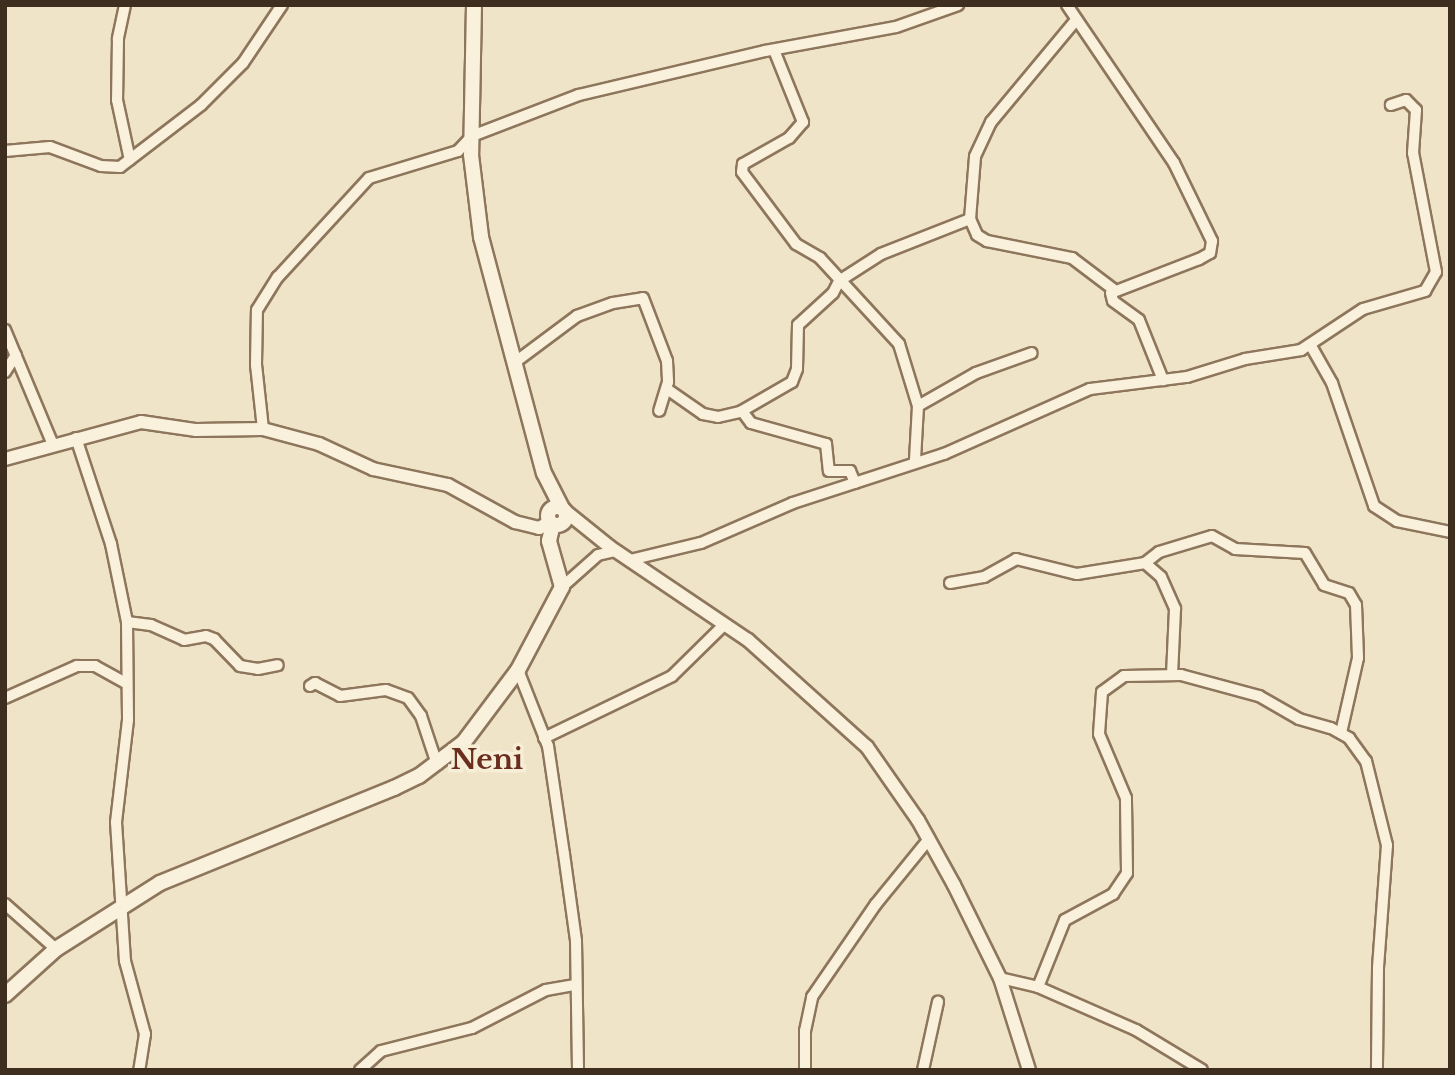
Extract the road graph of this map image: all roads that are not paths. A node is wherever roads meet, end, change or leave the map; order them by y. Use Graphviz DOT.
graph roads {
  1 [pos="125,5"];
  2 [pos="282,5"];
  3 [pos="474,5"];
  4 [pos="958,5"];
  5 [pos="1068,5"];
  6 [pos="1076,20"];
  7 [pos="774,50"];
  8 [pos="1391,105"];
  9 [pos="471,136"];
  10 [pos="5,151"];
  11 [pos="130,160"];
  12 [pos="970,219"];
  13 [pos="839,281"];
  14 [pos="1113,289"];
  15 [pos="5,330"];
  16 [pos="1311,346"];
  17 [pos="1032,353"];
  18 [pos="16,355"];
  19 [pos="514,363"];
  20 [pos="5,372"];
  21 [pos="24,375"];
  22 [pos="1163,380"];
  23 [pos="667,389"];
  24 [pos="918,406"];
  25 [pos="659,411"];
  26 [pos="742,411"];
  27 [pos="263,429"];
  28 [pos="76,438"];
  29 [pos="53,444"];
  30 [pos="5,459"];
  31 [pos="915,460"];
  32 [pos="855,483"];
  33 [pos="556,517"];
  34 [pos="1450,532"];
  35 [pos="616,551"];
  36 [pos="629,560"];
  37 [pos="1145,563"];
  38 [pos="950,583"];
  39 [pos="562,587"];
  40 [pos="127,622"];
  41 [pos="724,624"];
  42 [pos="278,665"];
  43 [pos="518,670"];
  44 [pos="1172,674"];
  45 [pos="126,683"];
  46 [pos="310,686"];
  47 [pos="5,698"];
  48 [pos="1340,733"];
  49 [pos="544,738"];
  50 [pos="437,764"];
  51 [pos="929,839"];
  52 [pos="5,904"];
  53 [pos="120,906"];
  54 [pos="56,949"];
  55 [pos="1000,978"];
  56 [pos="575,985"];
  57 [pos="1038,987"];
  58 [pos="5,995"];
  59 [pos="938,1002"];
  60 [pos="139,1070"];
  61 [pos="360,1070"];
  62 [pos="578,1070"];
  63 [pos="806,1070"];
  64 [pos="923,1070"];
  65 [pos="1029,1070"];
  66 [pos="1202,1070"];
  67 [pos="1377,1070"];
  1 -- 11 [label="street"];
  2 -- 11 [label="street"];
  3 -- 9 [label="main road"];
  4 -- 7 [label="street"];
  5 -- 6 [label="street"];
  6 -- 12 [label="street"];
  6 -- 14 [label="street"];
  7 -- 9 [label="street"];
  7 -- 13 [label="street"];
  8 -- 16 [label="street"];
  9 -- 19 [label="main road"];
  9 -- 27 [label="street"];
  10 -- 11 [label="street"];
  12 -- 13 [label="street"];
  12 -- 14 [label="street"];
  13 -- 24 [label="street"];
  13 -- 26 [label="street"];
  14 -- 22 [label="street"];
  15 -- 18 [label="street"];
  16 -- 22 [label="street"];
  16 -- 34 [label="street"];
  17 -- 24 [label="street"];
  18 -- 20 [label="street"];
  18 -- 21 [label="street"];
  19 -- 23 [label="street"];
  19 -- 33 [label="main road"];
  20 -- 21 [label="street"];
  21 -- 29 [label="street"];
  22 -- 31 [label="street"];
  23 -- 25 [label="street"];
  23 -- 26 [label="street"];
  24 -- 31 [label="street"];
  26 -- 32 [label="street"];
  27 -- 28 [label="street"];
  27 -- 33 [label="street"];
  28 -- 29 [label="street"];
  28 -- 40 [label="street"];
  29 -- 30 [label="street"];
  31 -- 32 [label="street"];
  32 -- 36 [label="street"];
  33 -- 35 [label="street"];
  33 -- 39 [label="main road"];
  35 -- 36 [label="street"];
  35 -- 39 [label="street"];
  36 -- 41 [label="street"];
  37 -- 38 [label="street"];
  37 -- 44 [label="street"];
  37 -- 48 [label="street"];
  39 -- 43 [label="main road"];
  40 -- 42 [label="street"];
  40 -- 45 [label="street"];
  41 -- 49 [label="street"];
  41 -- 51 [label="street"];
  43 -- 49 [label="street"];
  43 -- 50 [label="main road"];
  44 -- 48 [label="street"];
  44 -- 57 [label="street"];
  45 -- 47 [label="street"];
  45 -- 53 [label="street"];
  46 -- 50 [label="street"];
  48 -- 67 [label="street"];
  49 -- 56 [label="street"];
  50 -- 53 [label="main road"];
  51 -- 55 [label="street"];
  51 -- 63 [label="street"];
  52 -- 54 [label="street"];
  53 -- 54 [label="main road"];
  53 -- 60 [label="street"];
  54 -- 58 [label="main road"];
  55 -- 57 [label="street"];
  55 -- 65 [label="street"];
  56 -- 61 [label="street"];
  56 -- 62 [label="street"];
  57 -- 66 [label="street"];
  59 -- 64 [label="street"];
}
